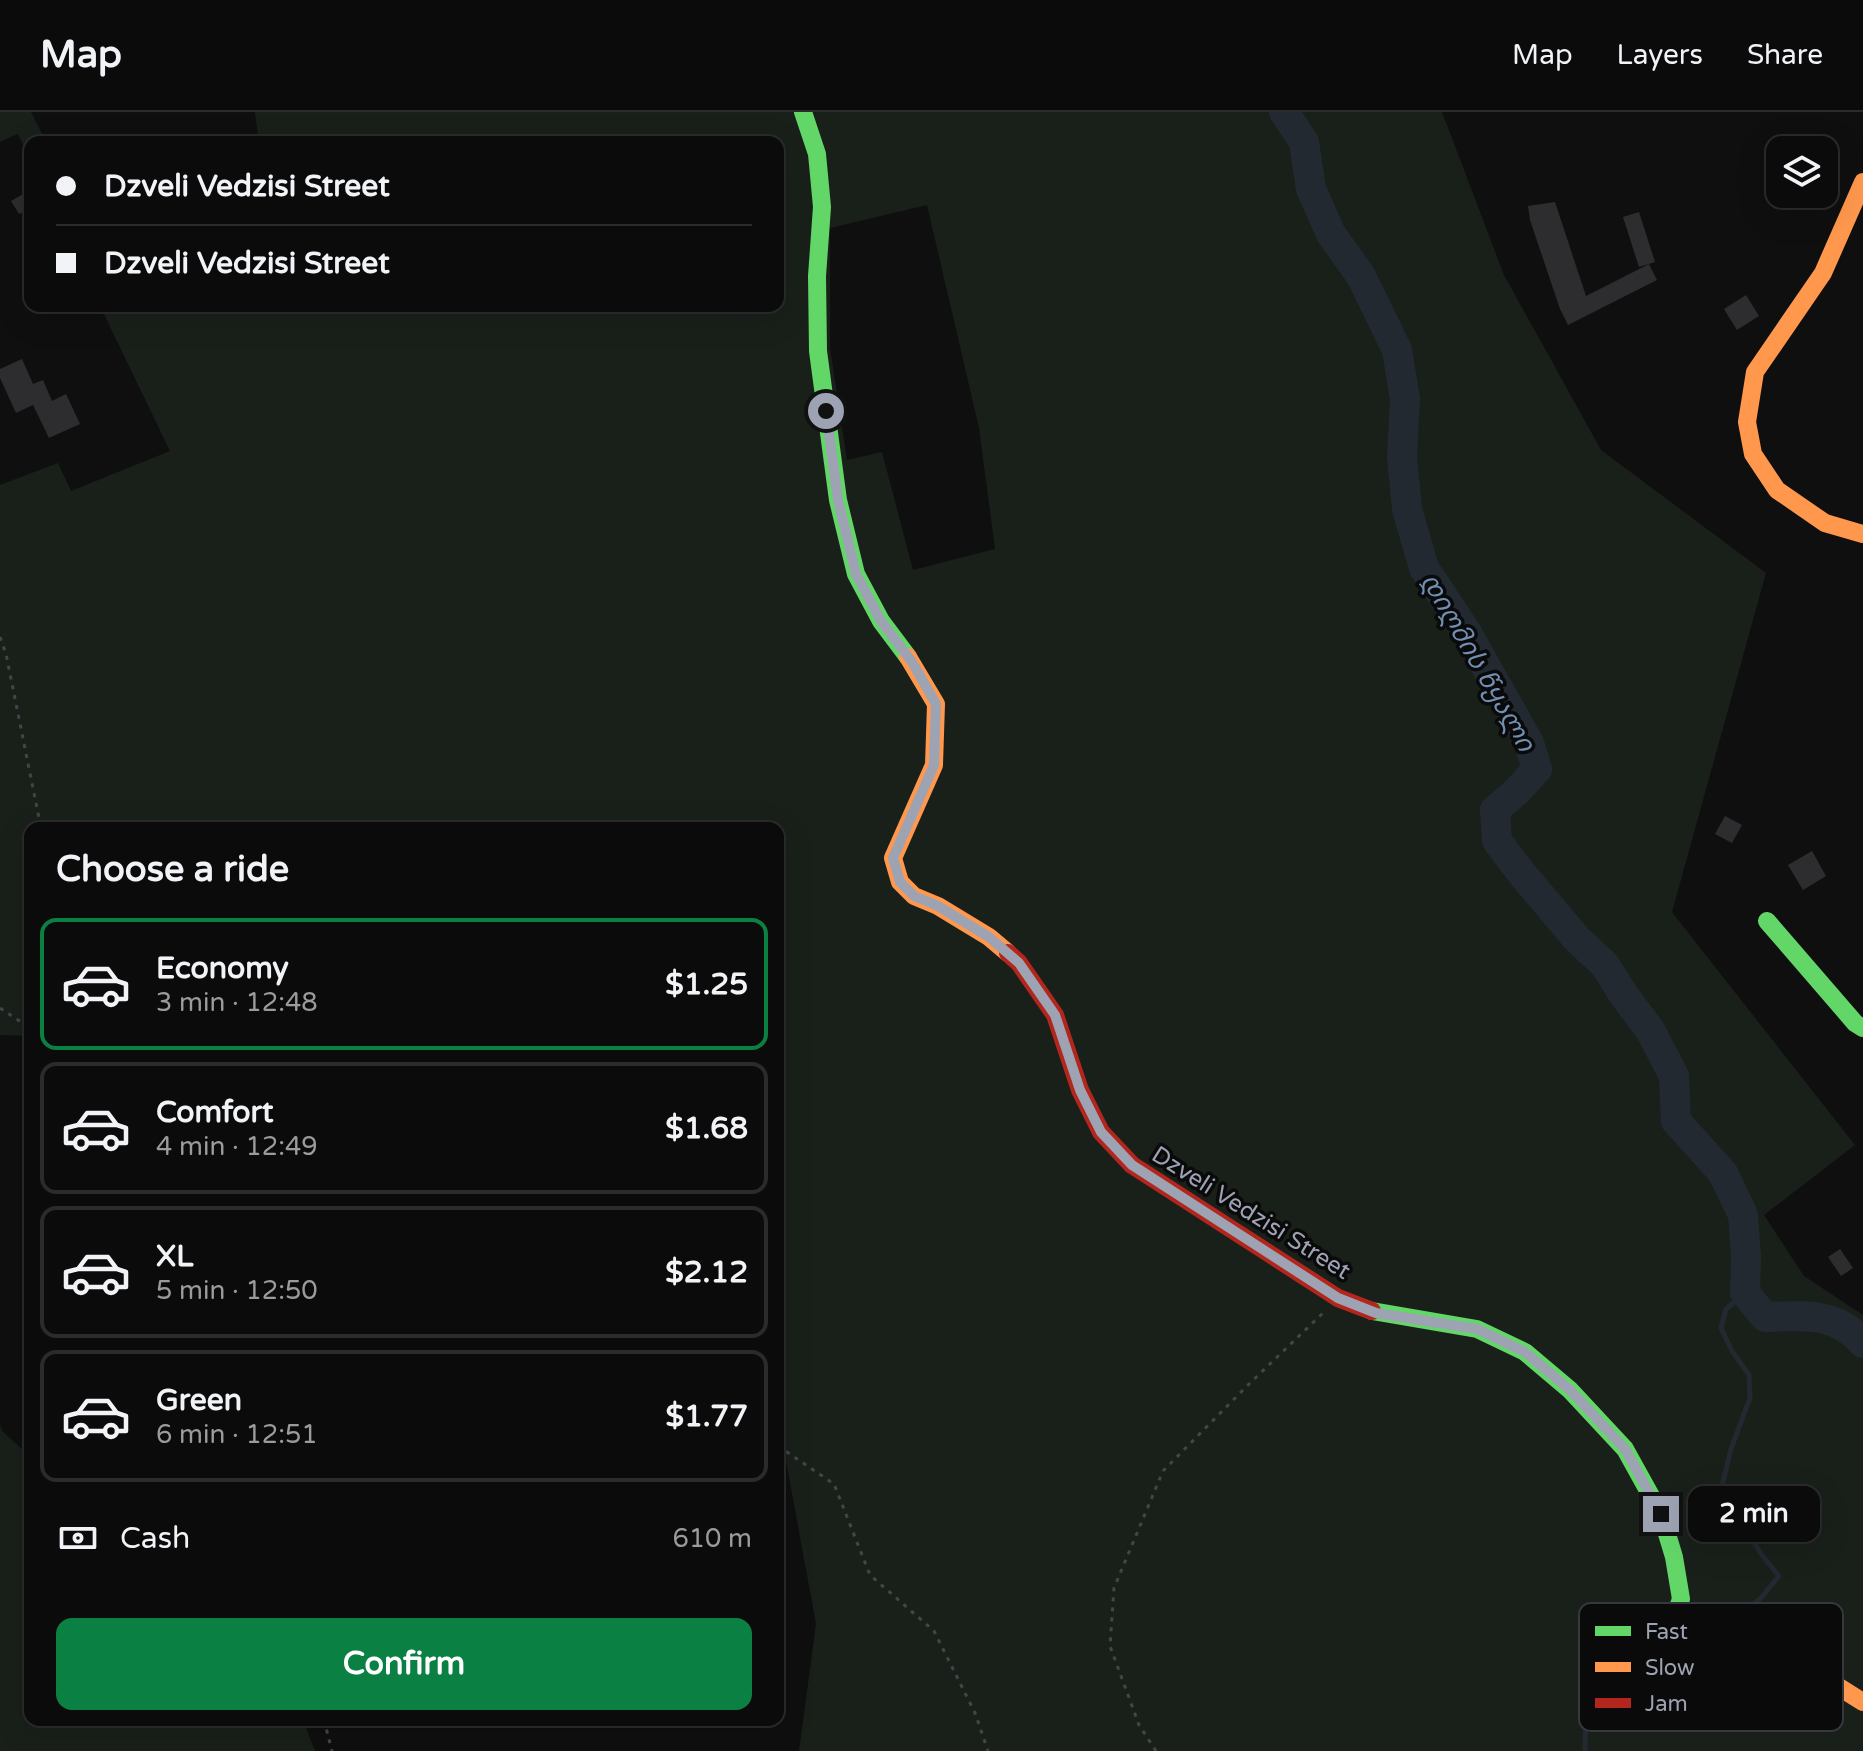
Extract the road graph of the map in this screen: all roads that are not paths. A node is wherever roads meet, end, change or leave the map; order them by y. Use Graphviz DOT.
graph roads {
  1 [pos="803,112"];
  2 [pos="1863,182"];
  3 [pos="1863,534"];
  4 [pos="1767,921"];
  5 [pos="1863,1028"];
  6 [pos="1680,1603"];
  7 [pos="1843,1691"];
  8 [pos="1863,1702"];
  1 -- 6 [label="street, Dzveli Vedzisi Street"];
  2 -- 3 [label="street"];
  4 -- 5 [label="street"];
  7 -- 8 [label="street, Dzveli Vedzisi Street"];
}
